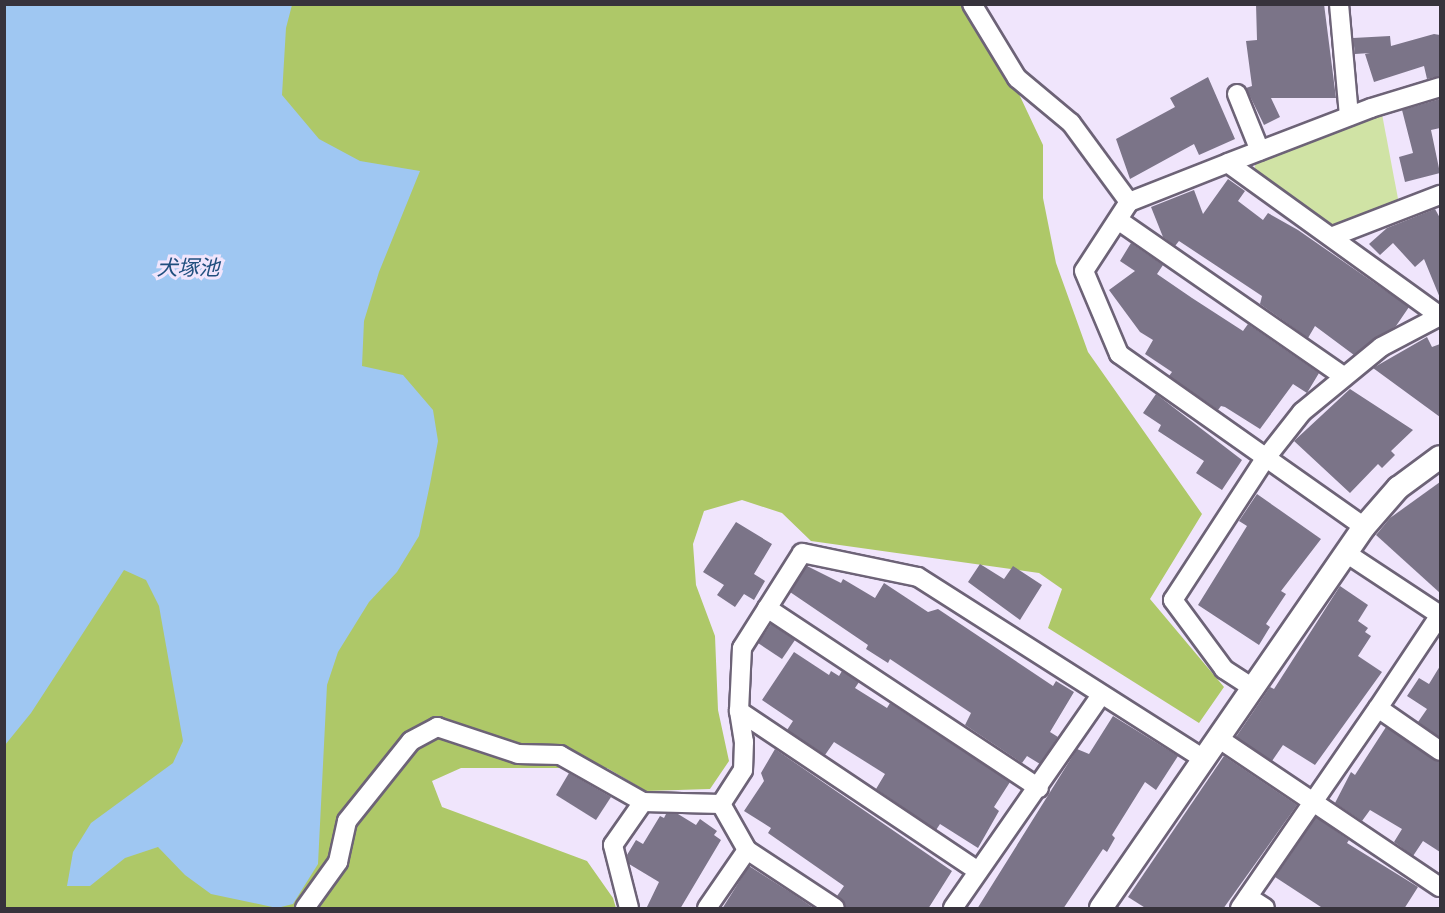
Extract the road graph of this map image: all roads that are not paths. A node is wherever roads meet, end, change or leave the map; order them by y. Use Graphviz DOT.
graph roads {
  1 [pos="972,4"];
  2 [pos="1339,4"];
  3 [pos="1440,87"];
  4 [pos="1237,94"];
  5 [pos="1349,116"];
  6 [pos="1260,151"];
  7 [pos="1228,163"];
  8 [pos="1440,195"];
  9 [pos="1129,202"];
  10 [pos="1118,220"];
  11 [pos="1331,237"];
  12 [pos="1440,316"];
  13 [pos="1342,375"];
  14 [pos="1440,457"];
  15 [pos="1265,459"];
  16 [pos="1364,527"];
  17 [pos="1346,553"];
  18 [pos="767,608"];
  19 [pos="1440,615"];
  20 [pos="1253,688"];
  21 [pos="1101,695"];
  22 [pos="1378,708"];
  23 [pos="739,711"];
  24 [pos="1218,738"];
  25 [pos="1440,751"];
  26 [pos="1204,759"];
  27 [pos="1039,788"];
  28 [pos="1314,801"];
  29 [pos="643,802"];
  30 [pos="721,804"];
  31 [pos="747,850"];
  32 [pos="978,871"];
  33 [pos="1440,887"];
  34 [pos="1244,903"];
  35 [pos="305,909"];
  36 [pos="629,909"];
  37 [pos="707,909"];
  38 [pos="835,909"];
  39 [pos="953,909"];
  40 [pos="1101,909"];
  41 [pos="1265,909"];
  1 -- 9 [label="street"];
  2 -- 5 [label="street"];
  3 -- 5 [label="street"];
  4 -- 6 [label="street"];
  5 -- 6 [label="street"];
  6 -- 7 [label="street"];
  7 -- 9 [label="street"];
  7 -- 11 [label="street"];
  8 -- 11 [label="street"];
  9 -- 10 [label="street"];
  10 -- 13 [label="street"];
  10 -- 15 [label="street"];
  11 -- 12 [label="street"];
  12 -- 13 [label="street"];
  13 -- 15 [label="street"];
  14 -- 16 [label="street"];
  15 -- 16 [label="street"];
  15 -- 20 [label="street"];
  16 -- 17 [label="street"];
  17 -- 19 [label="street"];
  17 -- 20 [label="street"];
  18 -- 21 [label="street"];
  18 -- 23 [label="street"];
  18 -- 27 [label="street"];
  19 -- 22 [label="street"];
  20 -- 24 [label="street"];
  21 -- 26 [label="street"];
  21 -- 27 [label="street"];
  22 -- 25 [label="street"];
  22 -- 28 [label="street"];
  23 -- 30 [label="street"];
  23 -- 32 [label="street"];
  24 -- 26 [label="street"];
  24 -- 28 [label="street"];
  26 -- 40 [label="street"];
  27 -- 32 [label="street"];
  28 -- 33 [label="street"];
  28 -- 34 [label="street"];
  29 -- 30 [label="street"];
  29 -- 35 [label="street"];
  29 -- 36 [label="street"];
  30 -- 31 [label="street"];
  31 -- 37 [label="street"];
  31 -- 38 [label="street"];
  32 -- 39 [label="street"];
  34 -- 41 [label="street"];
}
